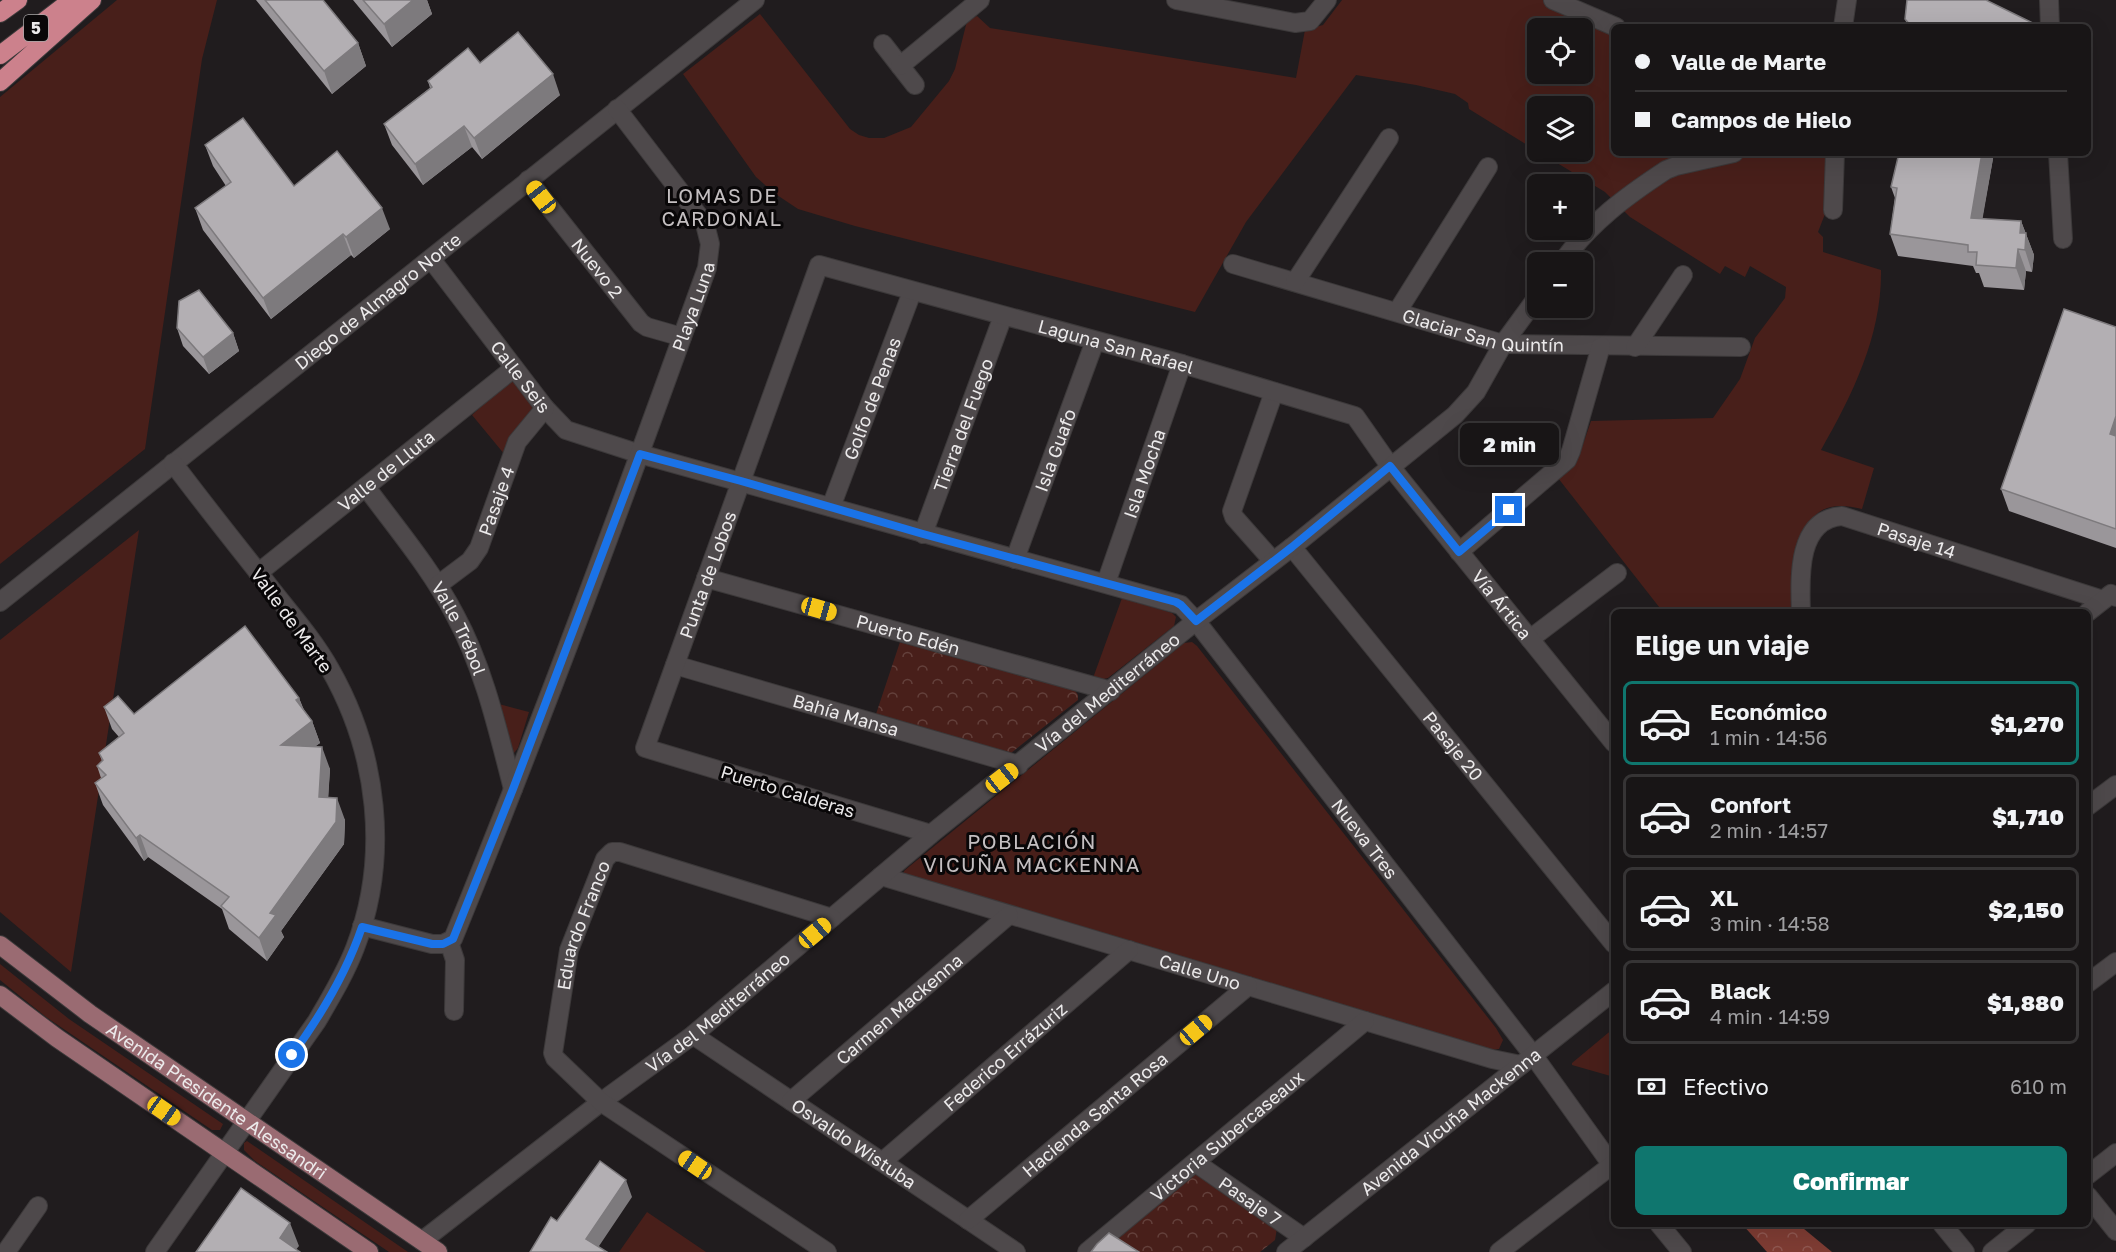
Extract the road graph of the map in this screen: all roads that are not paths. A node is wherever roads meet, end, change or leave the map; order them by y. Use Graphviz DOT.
graph roads {
  1 [pos="18,0"];
  2 [pos="72,0"];
  3 [pos="92,0"];
  4 [pos="755,0"];
  5 [pos="981,0"];
  6 [pos="1181,0"];
  7 [pos="1328,0"];
  8 [pos="1553,0"];
  9 [pos="1846,0"];
  10 [pos="2049,0"];
  11 [pos="0,14"];
  12 [pos="1843,24"];
  13 [pos="2050,24"];
  14 [pos="1611,25"];
  15 [pos="883,44"];
  16 [pos="0,55"];
  17 [pos="900,66"];
  18 [pos="0,82"];
  19 [pos="915,85"];
  20 [pos="617,109"];
  21 [pos="1389,138"];
  22 [pos="1721,156"];
  23 [pos="1835,156"];
  24 [pos="2058,156"];
  25 [pos="1488,167"];
  26 [pos="528,180"];
  27 [pos="1833,210"];
  28 [pos="2063,239"];
  29 [pos="1570,252"];
  30 [pos="431,259"];
  31 [pos="1233,264"];
  32 [pos="819,265"];
  33 [pos="1683,275"];
  34 [pos="1295,282"];
  35 [pos="912,292"];
  36 [pos="1527,311"];
  37 [pos="1397,312"];
  38 [pos="1003,316"];
  39 [pos="682,337"];
  40 [pos="1095,341"];
  41 [pos="1503,344"];
  42 [pos="1601,346"];
  43 [pos="1741,346"];
  44 [pos="1635,347"];
  45 [pos="1182,364"];
  46 [pos="514,368"];
  47 [pos="1274,392"];
  48 [pos="545,408"];
  49 [pos="640,454"];
  50 [pos="173,463"];
  51 [pos="1390,466"];
  52 [pos="741,481"];
  53 [pos="366,487"];
  54 [pos="831,507"];
  55 [pos="923,534"];
  56 [pos="1292,547"];
  57 [pos="1459,552"];
  58 [pos="1015,559"];
  59 [pos="1273,561"];
  60 [pos="258,573"];
  61 [pos="1617,573"];
  62 [pos="706,578"];
  63 [pos="1106,583"];
  64 [pos="438,585"];
  65 [pos="2110,597"];
  66 [pos="0,602"];
  67 [pos="1801,609"];
  68 [pos="2091,610"];
  69 [pos="1196,621"];
  70 [pos="1530,639"];
  71 [pos="675,665"];
  72 [pos="1111,691"];
  73 [pos="1611,732"];
  74 [pos="645,748"];
  75 [pos="1019,765"];
  76 [pos="2116,785"];
  77 [pos="513,789"];
  78 [pos="2091,804"];
  79 [pos="931,834"];
  80 [pos="881,876"];
  81 [pos="1009,915"];
  82 [pos="832,918"];
  83 [pos="362,927"];
  84 [pos="1611,940"];
  85 [pos="449,942"];
  86 [pos="0,945"];
  87 [pos="1129,950"];
  88 [pos="2116,962"];
  89 [pos="2091,981"];
  90 [pos="1248,986"];
  91 [pos="1611,993"];
  92 [pos="0,995"];
  93 [pos="454,1011"];
  94 [pos="1365,1021"];
  95 [pos="693,1035"];
  96 [pos="1527,1060"];
  97 [pos="790,1101"];
  98 [pos="601,1102"];
  99 [pos="245,1121"];
  100 [pos="2116,1152"];
  101 [pos="223,1153"];
  102 [pos="882,1162"];
  103 [pos="1196,1163"];
  104 [pos="1611,1164"];
  105 [pos="1611,1168"];
  106 [pos="2091,1173"];
  107 [pos="2091,1201"];
  108 [pos="38,1206"];
  109 [pos="968,1220"];
  110 [pos="1661,1227"];
  111 [pos="1944,1227"];
  112 [pos="2023,1227"];
  113 [pos="2116,1230"];
  114 [pos="1304,1238"];
  115 [pos="422,1241"];
  116 [pos="1672,1248"];
  117 [pos="6,1252"];
  118 [pos="155,1252"];
  119 [pos="369,1252"];
  120 [pos="438,1252"];
  121 [pos="827,1252"];
  122 [pos="1016,1252"];
  123 [pos="1088,1252"];
  124 [pos="1286,1252"];
  125 [pos="1499,1252"];
  126 [pos="1965,1252"];
  127 [pos="1992,1252"];
  1 -- 11 [label="highway, 5"];
  2 -- 16 [label="highway, 5"];
  3 -- 18 [label="highway"];
  4 -- 20 [label="street, Diego de Almagro Norte"];
  5 -- 17 [label="street"];
  6 -- 7 [label="street"];
  8 -- 14 [label="street"];
  9 -- 12 [label="street"];
  10 -- 13 [label="street"];
  15 -- 17 [label="street"];
  17 -- 19 [label="street"];
  20 -- 26 [label="street, Diego de Almagro Norte"];
  20 -- 39 [label="street, Playa Luna"];
  21 -- 34 [label="street"];
  22 -- 29 [label="street"];
  23 -- 27 [label="street"];
  24 -- 28 [label="street"];
  25 -- 37 [label="street"];
  26 -- 30 [label="street, Diego de Almagro Norte"];
  26 -- 39 [label="street, Nuevo 2"];
  30 -- 46 [label="street, Calle Seis"];
  30 -- 50 [label="street, Diego de Almagro Norte"];
  31 -- 34 [label="street, Glaciar San Quintín"];
  32 -- 35 [label="street, Laguna San Rafael"];
  32 -- 52 [label="street, Punta de Lobos"];
  33 -- 44 [label="street"];
  34 -- 37 [label="street, Glaciar San Quintín"];
  35 -- 38 [label="street, Laguna San Rafael"];
  35 -- 54 [label="street, Golfo de Penas"];
  36 -- 41 [label="street, Vía del Mediterráneo"];
  37 -- 41 [label="street, Glaciar San Quintín"];
  38 -- 40 [label="street, Laguna San Rafael"];
  38 -- 55 [label="street, Tierra del Fuego"];
  39 -- 49 [label="street, Playa Luna"];
  40 -- 45 [label="street, Laguna San Rafael"];
  40 -- 58 [label="street, Isla Guafo"];
  41 -- 42 [label="street, Glaciar San Quintín"];
  41 -- 51 [label="street, Vía del Mediterráneo"];
  42 -- 44 [label="street, Glaciar San Quintín"];
  42 -- 57 [label="street"];
  43 -- 44 [label="street, Glaciar San Quintín"];
  45 -- 47 [label="street, Laguna San Rafael"];
  45 -- 63 [label="street, Isla Mocha"];
  46 -- 48 [label="street, Calle Seis"];
  46 -- 53 [label="street, Valle de Lluta"];
  47 -- 51 [label="street, Laguna San Rafael"];
  47 -- 59 [label="street"];
  48 -- 49 [label="street, Calle Seis"];
  48 -- 64 [label="street, Pasaje 4"];
  49 -- 52 [label="street, Calle Seis"];
  49 -- 77 [label="street"];
  50 -- 60 [label="street, Valle de Marte"];
  50 -- 66 [label="street, Diego de Almagro Norte"];
  51 -- 56 [label="street, Vía del Mediterráneo"];
  51 -- 57 [label="street, Vía Ártica"];
  52 -- 54 [label="street, Calle Seis"];
  52 -- 62 [label="street, Punta de Lobos"];
  53 -- 60 [label="street, Valle de Lluta"];
  53 -- 64 [label="street, Valle Trébol"];
  54 -- 55 [label="street, Calle Seis"];
  55 -- 58 [label="street, Nueva Tres"];
  56 -- 59 [label="street, Vía del Mediterráneo"];
  56 -- 84 [label="street, Pasaje 20"];
  57 -- 70 [label="street, Vía Ártica"];
  58 -- 63 [label="street, Nueva Tres"];
  59 -- 69 [label="street, Vía del Mediterráneo"];
  60 -- 83 [label="street, Valle de Marte"];
  61 -- 70 [label="street"];
  62 -- 71 [label="street, Punta de Lobos"];
  62 -- 72 [label="street, Puerto Edén"];
  63 -- 69 [label="street, Nueva Tres"];
  64 -- 77 [label="street, Valle Trébol"];
  65 -- 67 [label="street, Pasaje 14"];
  65 -- 68 [label="street"];
  69 -- 72 [label="street, Vía del Mediterráneo"];
  69 -- 96 [label="street, Nueva Tres"];
  70 -- 73 [label="street, Vía Ártica"];
  71 -- 74 [label="street, Punta de Lobos"];
  71 -- 75 [label="street, Bahía Mansa"];
  72 -- 75 [label="street, Vía del Mediterráneo"];
  74 -- 79 [label="street, Puerto Calderas"];
  75 -- 79 [label="street, Vía del Mediterráneo"];
  76 -- 78 [label="street"];
  77 -- 85 [label="street"];
  79 -- 80 [label="street, Vía del Mediterráneo"];
  80 -- 81 [label="street, Calle Uno"];
  80 -- 82 [label="street, Vía del Mediterráneo"];
  81 -- 87 [label="street, Calle Uno"];
  81 -- 97 [label="street, Carmen Mackenna"];
  82 -- 95 [label="street, Vía del Mediterráneo"];
  82 -- 98 [label="street, Eduardo Franco"];
  83 -- 85 [label="street"];
  83 -- 99 [label="street, Valle de Marte"];
  85 -- 93 [label="street"];
  86 -- 99 [label="main road, Avenida Presidente Alessandri"];
  87 -- 90 [label="street, Calle Uno"];
  87 -- 102 [label="street, Federico Errázuriz"];
  88 -- 89 [label="street"];
  90 -- 94 [label="street, Calle Uno"];
  90 -- 109 [label="street, Hacienda Santa Rosa"];
  91 -- 96 [label="street, Avenida Vicuña Mackenna"];
  92 -- 101 [label="main road, Avenida Presidente Alessandri"];
  94 -- 96 [label="street, Calle Uno"];
  94 -- 103 [label="street, Victoria Subercaseaux"];
  95 -- 97 [label="street, Osvaldo Wistuba"];
  95 -- 98 [label="street, Vía del Mediterráneo"];
  96 -- 104 [label="street, Nueva Tres"];
  96 -- 114 [label="street, Avenida Vicuña Mackenna"];
  97 -- 102 [label="street, Osvaldo Wistuba"];
  98 -- 115 [label="street, Vía del Mediterráneo"];
  98 -- 121 [label="street"];
  99 -- 101 [label="street, Valle de Marte"];
  99 -- 115 [label="main road, Avenida Presidente Alessandri"];
  100 -- 106 [label="street"];
  101 -- 118 [label="street, Valle de Marte"];
  101 -- 119 [label="main road, Avenida Presidente Alessandri"];
  102 -- 109 [label="street, Osvaldo Wistuba"];
  103 -- 114 [label="street, Pasaje 7"];
  103 -- 123 [label="street, Victoria Subercaseaux"];
  105 -- 125 [label="street"];
  107 -- 113 [label="street"];
  108 -- 117 [label="street"];
  109 -- 122 [label="street, Osvaldo Wistuba"];
  110 -- 116 [label="street"];
  111 -- 126 [label="street"];
  112 -- 127 [label="street"];
  114 -- 124 [label="street, Avenida Vicuña Mackenna"];
  115 -- 120 [label="main road, Avenida Presidente Alessandri"];
}
